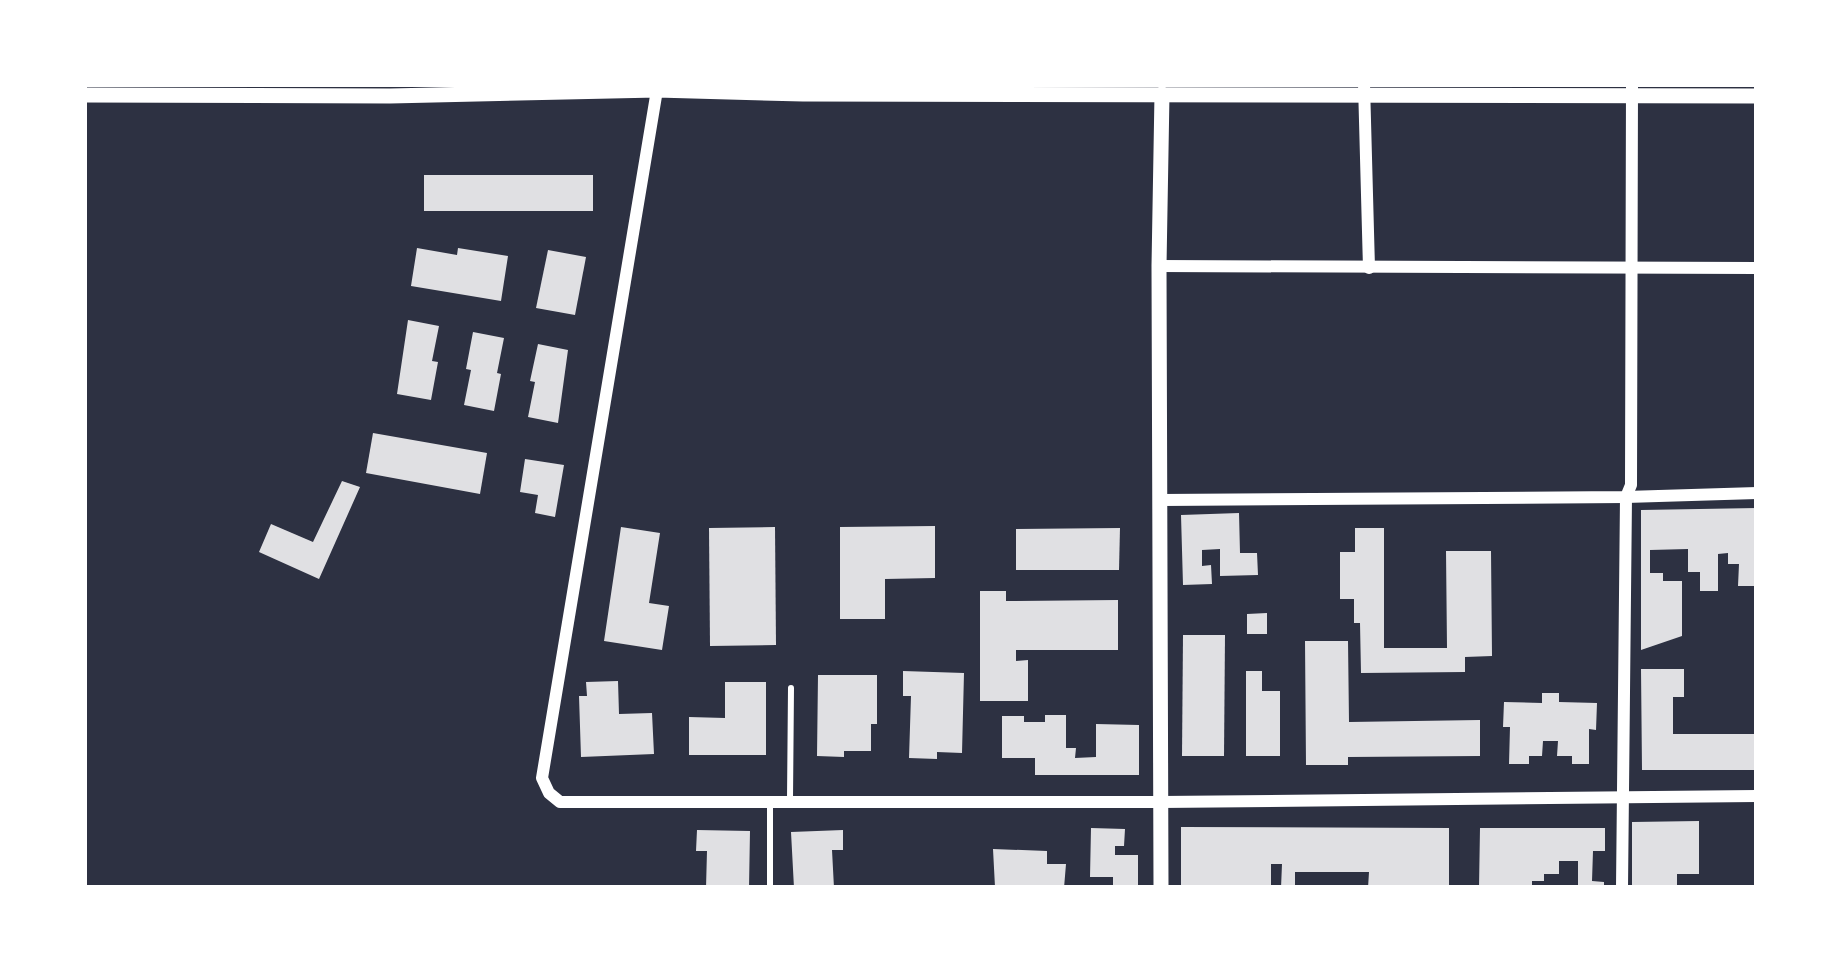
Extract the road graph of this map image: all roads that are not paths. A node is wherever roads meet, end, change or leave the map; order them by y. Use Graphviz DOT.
graph roads {
  1 [pos="804,89"];
  2 [pos="1162,89"];
  3 [pos="390,90"];
  4 [pos="657,90"];
  5 [pos="1364,90"];
  6 [pos="1632,90"];
  7 [pos="84,94"];
  8 [pos="1757,97"];
  9 [pos="1159,266"];
  10 [pos="1369,268"];
  11 [pos="1757,268"];
  12 [pos="1633,269"];
  13 [pos="1757,493"];
  14 [pos="1626,497"];
  15 [pos="1161,500"];
  16 [pos="791,688"];
  17 [pos="1757,796"];
  18 [pos="1623,798"];
  19 [pos="770,802"];
  20 [pos="790,802"];
  21 [pos="1162,802"];
  22 [pos="770,888"];
  23 [pos="1161,888"];
  24 [pos="1622,888"];
  1 -- 2 [label="street"];
  1 -- 4 [label="street"];
  2 -- 5 [label="street"];
  2 -- 9 [label="street"];
  3 -- 4 [label="street"];
  3 -- 7 [label="street"];
  4 -- 19 [label="street"];
  5 -- 6 [label="street"];
  5 -- 10 [label="street"];
  6 -- 8 [label="street"];
  6 -- 12 [label="street"];
  9 -- 10 [label="street"];
  9 -- 15 [label="street"];
  10 -- 12 [label="street"];
  11 -- 12 [label="street"];
  12 -- 14 [label="street"];
  13 -- 14 [label="street"];
  14 -- 15 [label="street"];
  14 -- 18 [label="street"];
  15 -- 21 [label="street"];
  16 -- 20 [label="lane"];
  17 -- 18 [label="street"];
  18 -- 21 [label="street"];
  18 -- 24 [label="street"];
  19 -- 20 [label="street"];
  19 -- 22 [label="lane"];
  20 -- 21 [label="street"];
  21 -- 23 [label="street"];
}
